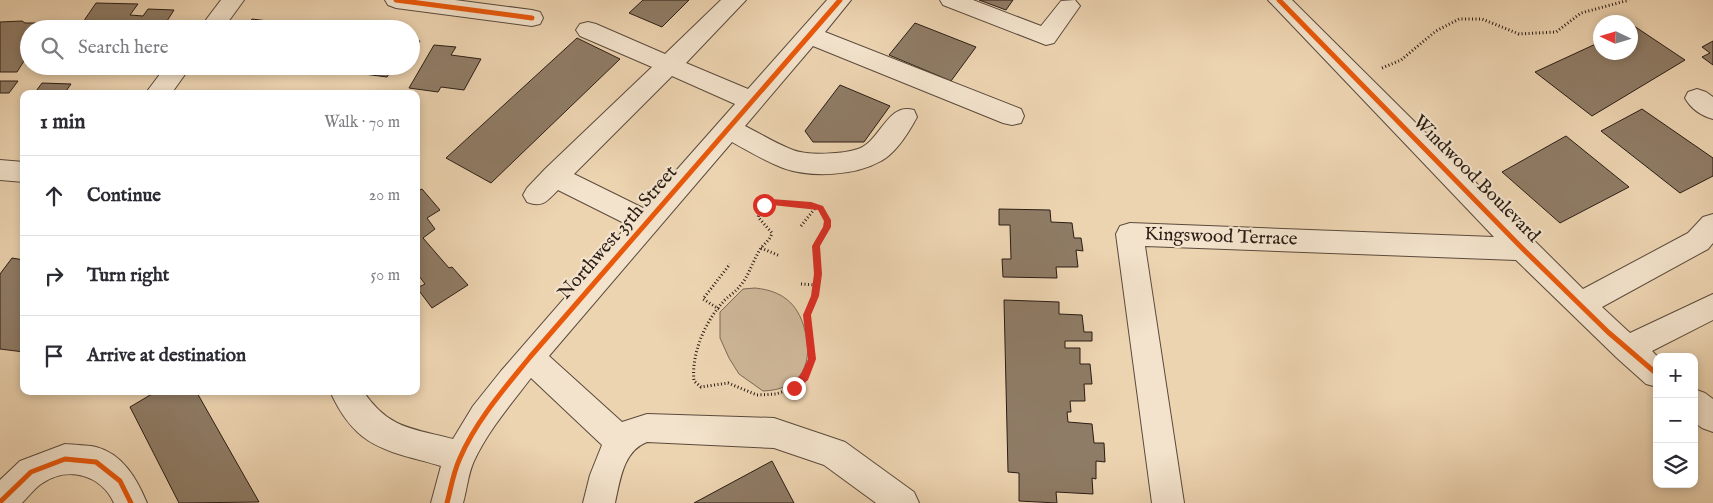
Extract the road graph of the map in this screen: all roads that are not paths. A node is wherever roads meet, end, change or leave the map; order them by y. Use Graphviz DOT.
graph roads {
  1 [pos="233,0"];
  2 [pos="396,0"];
  3 [pos="735,0"];
  4 [pos="840,0"];
  5 [pos="951,0"];
  6 [pos="1279,0"];
  7 [pos="1069,6"];
  8 [pos="532,18"];
  9 [pos="217,20"];
  10 [pos="588,30"];
  11 [pos="810,35"];
  12 [pos="668,65"];
  13 [pos="173,75"];
  14 [pos="160,90"];
  15 [pos="752,101"];
  16 [pos="1012,116"];
  17 [pos="904,117"];
  18 [pos="728,129"];
  19 [pos="0,170"];
  20 [pos="20,172"];
  21 [pos="554,176"];
  22 [pos="536,195"];
  23 [pos="647,222"];
  24 [pos="1713,225"];
  25 [pos="1523,249"];
  26 [pos="1580,305"];
  27 [pos="1713,306"];
  28 [pos="1627,349"];
  29 [pos="530,356"];
  30 [pos="1653,371"];
  31 [pos="348,395"];
  32 [pos="1698,406"];
  33 [pos="1713,418"];
  34 [pos="621,442"];
  35 [pos="460,456"];
  36 [pos="0,502"];
  37 [pos="131,503"];
  38 [pos="447,503"];
  39 [pos="599,503"];
  40 [pos="903,503"];
  41 [pos="1168,503"];
  1 -- 9 [label="street"];
  2 -- 8 [label="street"];
  3 -- 12 [label="street"];
  4 -- 11 [label="street, Northwest 35th Street"];
  5 -- 7 [label="street"];
  6 -- 25 [label="street, Windwood Boulevard"];
  10 -- 12 [label="street"];
  11 -- 15 [label="street, Northwest 35th Street"];
  11 -- 16 [label="street"];
  12 -- 15 [label="street"];
  12 -- 21 [label="street"];
  13 -- 14 [label="street"];
  15 -- 18 [label="street, Northwest 35th Street"];
  17 -- 18 [label="street"];
  18 -- 23 [label="street, Northwest 35th Street"];
  19 -- 20 [label="street"];
  21 -- 22 [label="street"];
  21 -- 23 [label="street"];
  23 -- 29 [label="street, Northwest 35th Street"];
  24 -- 26 [label="street"];
  25 -- 26 [label="street, Windwood Boulevard"];
  25 -- 41 [label="street, Kingswood Terrace"];
  26 -- 28 [label="street, Windwood Boulevard"];
  27 -- 28 [label="street"];
  28 -- 30 [label="street, Windwood Boulevard"];
  29 -- 34 [label="street"];
  29 -- 35 [label="street, Northwest 35th Street"];
  31 -- 35 [label="street"];
  32 -- 33 [label="street"];
  34 -- 39 [label="street"];
  34 -- 40 [label="street"];
  35 -- 38 [label="street, Northwest 35th Street"];
  36 -- 37 [label="street"];
}
